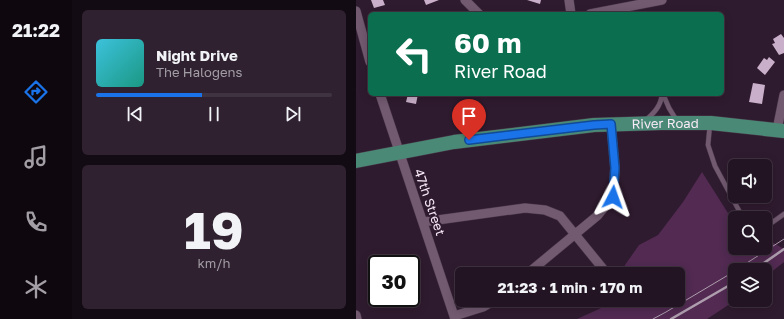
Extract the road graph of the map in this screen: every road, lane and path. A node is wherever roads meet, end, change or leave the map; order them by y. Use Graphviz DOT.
graph roads {
  1 [pos="465,0"];
  2 [pos="569,0"];
  3 [pos="662,0"];
  4 [pos="356,11"];
  5 [pos="475,12"];
  6 [pos="571,12"];
  7 [pos="600,12"];
  8 [pos="368,55"];
  9 [pos="784,95"];
  10 [pos="381,96"];
  11 [pos="663,96"];
  12 [pos="664,96"];
  13 [pos="643,123"];
  14 [pos="678,123"];
  15 [pos="710,123"];
  16 [pos="611,124"];
  17 [pos="780,130"];
  18 [pos="399,153"];
  19 [pos="356,161"];
  20 [pos="739,211"];
  21 [pos="784,214"];
  22 [pos="423,222"];
  23 [pos="772,223"];
  24 [pos="575,234"];
  25 [pos="535,267"];
  26 [pos="602,267"];
  27 [pos="483,307"];
  28 [pos="356,315"];
  29 [pos="454,317"];
  30 [pos="357,319"];
  1 -- 5 [label="street"];
  2 -- 6 [label="street"];
  3 -- 7 [label="street"];
  4 -- 8 [label="street"];
  9 -- 17 [label="street"];
  10 -- 18 [label="street, 47th Street"];
  11 -- 13 [label="lane"];
  12 -- 14 [label="lane"];
  13 -- 14 [label="main road, River Road"];
  13 -- 16 [label="main road, River Road"];
  14 -- 15 [label="main road, River Road"];
  15 -- 17 [label="main road, River Road"];
  15 -- 20 [label="lane"];
  16 -- 18 [label="main road, River Road"];
  16 -- 24 [label="street"];
  18 -- 19 [label="main road, River Road"];
  18 -- 22 [label="street, 47th Street"];
  21 -- 23 [label="lane"];
  22 -- 24 [label="street"];
  22 -- 29 [label="street, 47th Street"];
  24 -- 25 [label="street"];
  24 -- 26 [label="street"];
  27 -- 29 [label="street"];
  28 -- 30 [label="street"];
}
